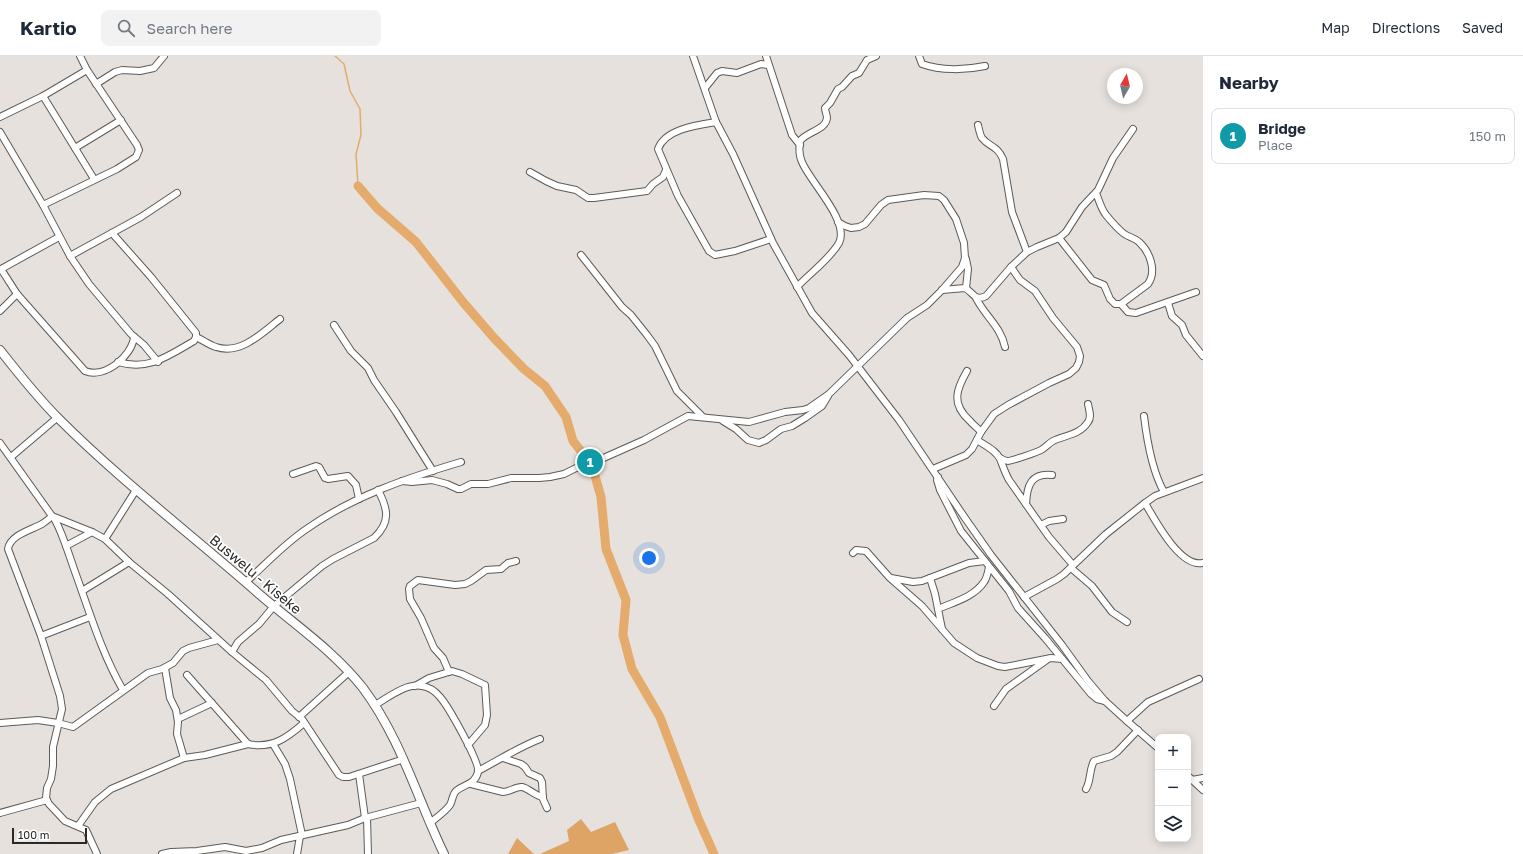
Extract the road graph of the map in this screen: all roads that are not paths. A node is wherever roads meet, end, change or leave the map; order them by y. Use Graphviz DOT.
graph roads {
  1 [pos="80,56"];
  2 [pos="164,56"];
  3 [pos="693,56"];
  4 [pos="766,56"];
  5 [pos="876,56"];
  6 [pos="919,56"];
  7 [pos="768,65"];
  8 [pos="985,66"];
  9 [pos="87,70"];
  10 [pos="96,84"];
  11 [pos="705,88"];
  12 [pos="43,96"];
  13 [pos="0,117"];
  14 [pos="121,120"];
  15 [pos="716,122"];
  16 [pos="978,125"];
  17 [pos="1134,129"];
  18 [pos="0,132"];
  19 [pos="800,145"];
  20 [pos="75,148"];
  21 [pos="666,170"];
  22 [pos="530,172"];
  23 [pos="94,179"];
  24 [pos="177,193"];
  25 [pos="1096,193"];
  26 [pos="43,205"];
  27 [pos="838,222"];
  28 [pos="112,233"];
  29 [pos="59,237"];
  30 [pos="1059,238"];
  31 [pos="771,239"];
  32 [pos="1027,252"];
  33 [pos="581,255"];
  34 [pos="70,256"];
  35 [pos="965,258"];
  36 [pos="1011,267"];
  37 [pos="0,268"];
  38 [pos="797,287"];
  39 [pos="966,288"];
  40 [pos="942,290"];
  41 [pos="1196,292"];
  42 [pos="18,294"];
  43 [pos="976,298"];
  44 [pos="1168,303"];
  45 [pos="1121,304"];
  46 [pos="0,310"];
  47 [pos="280,319"];
  48 [pos="334,325"];
  49 [pos="134,336"];
  50 [pos="196,337"];
  51 [pos="1005,347"];
  52 [pos="0,350"];
  53 [pos="1203,356"];
  54 [pos="118,362"];
  55 [pos="158,362"];
  56 [pos="858,367"];
  57 [pos="966,371"];
  58 [pos="829,394"];
  59 [pos="1088,404"];
  60 [pos="1144,416"];
  61 [pos="58,417"];
  62 [pos="704,417"];
  63 [pos="718,418"];
  64 [pos="981,432"];
  65 [pos="977,440"];
  66 [pos="0,443"];
  67 [pos="11,457"];
  68 [pos="1000,458"];
  69 [pos="460,462"];
  70 [pos="933,469"];
  71 [pos="433,471"];
  72 [pos="293,474"];
  73 [pos="1052,475"];
  74 [pos="938,477"];
  75 [pos="1203,478"];
  76 [pos="402,481"];
  77 [pos="136,490"];
  78 [pos="378,490"];
  79 [pos="1164,492"];
  80 [pos="359,499"];
  81 [pos="1144,503"];
  82 [pos="1026,504"];
  83 [pos="53,517"];
  84 [pos="1063,518"];
  85 [pos="1040,525"];
  86 [pos="92,532"];
  87 [pos="105,539"];
  88 [pos="66,546"];
  89 [pos="853,554"];
  90 [pos="516,561"];
  91 [pos="985,561"];
  92 [pos="129,562"];
  93 [pos="1203,563"];
  94 [pos="989,567"];
  95 [pos="1072,567"];
  96 [pos="890,578"];
  97 [pos="930,578"];
  98 [pos="246,582"];
  99 [pos="82,591"];
  100 [pos="1024,597"];
  101 [pos="274,606"];
  102 [pos="938,609"];
  103 [pos="90,617"];
  104 [pos="1127,622"];
  105 [pos="942,630"];
  106 [pos="41,636"];
  107 [pos="218,640"];
  108 [pos="232,652"];
  109 [pos="1057,652"];
  110 [pos="1051,658"];
  111 [pos="1062,659"];
  112 [pos="165,668"];
  113 [pos="348,672"];
  114 [pos="449,672"];
  115 [pos="187,675"];
  116 [pos="1199,679"];
  117 [pos="415,686"];
  118 [pos="123,690"];
  119 [pos="1105,701"];
  120 [pos="212,703"];
  121 [pos="375,705"];
  122 [pos="994,706"];
  123 [pos="300,717"];
  124 [pos="178,719"];
  125 [pos="1126,721"];
  126 [pos="0,723"];
  127 [pos="58,723"];
  128 [pos="304,723"];
  129 [pos="1138,730"];
  130 [pos="540,738"];
  131 [pos="248,744"];
  132 [pos="273,744"];
  133 [pos="468,745"];
  134 [pos="1155,745"];
  135 [pos="184,758"];
  136 [pos="504,758"];
  137 [pos="404,759"];
  138 [pos="478,771"];
  139 [pos="359,774"];
  140 [pos="1191,778"];
  141 [pos="1203,778"];
  142 [pos="1191,779"];
  143 [pos="471,784"];
  144 [pos="1086,789"];
  145 [pos="1203,790"];
  146 [pos="543,797"];
  147 [pos="47,800"];
  148 [pos="421,803"];
  149 [pos="547,808"];
  150 [pos="0,813"];
  151 [pos="366,818"];
  152 [pos="430,823"];
  153 [pos="78,826"];
  154 [pos="301,836"];
  155 [pos="97,854"];
  156 [pos="162,854"];
  157 [pos="297,854"];
  158 [pos="368,854"];
  159 [pos="444,854"];
  1 -- 9 [label="street"];
  2 -- 10 [label="street"];
  3 -- 11 [label="street"];
  4 -- 7 [label="street"];
  5 -- 19 [label="street"];
  6 -- 8 [label="street"];
  7 -- 11 [label="street"];
  7 -- 19 [label="street"];
  9 -- 10 [label="street"];
  9 -- 12 [label="street"];
  10 -- 14 [label="street"];
  11 -- 15 [label="street"];
  12 -- 13 [label="street"];
  12 -- 20 [label="street"];
  14 -- 20 [label="street"];
  14 -- 23 [label="street"];
  15 -- 21 [label="street"];
  15 -- 31 [label="street"];
  16 -- 32 [label="street"];
  17 -- 25 [label="street"];
  18 -- 26 [label="street"];
  19 -- 27 [label="street"];
  20 -- 23 [label="street"];
  21 -- 22 [label="street"];
  21 -- 31 [label="street"];
  23 -- 26 [label="street"];
  24 -- 28 [label="street"];
  25 -- 30 [label="street"];
  25 -- 45 [label="street"];
  26 -- 29 [label="street"];
  27 -- 35 [label="street"];
  27 -- 38 [label="street"];
  28 -- 34 [label="street"];
  28 -- 50 [label="street"];
  29 -- 34 [label="street"];
  29 -- 37 [label="street"];
  30 -- 32 [label="street"];
  30 -- 45 [label="street"];
  31 -- 38 [label="street"];
  32 -- 36 [label="street"];
  33 -- 62 [label="street"];
  34 -- 49 [label="street"];
  35 -- 39 [label="street"];
  35 -- 40 [label="street"];
  36 -- 43 [label="street"];
  36 -- 64 [label="street"];
  37 -- 42 [label="street"];
  38 -- 56 [label="street"];
  39 -- 40 [label="street"];
  39 -- 43 [label="street"];
  40 -- 56 [label="street"];
  41 -- 44 [label="street"];
  42 -- 46 [label="street"];
  42 -- 54 [label="street"];
  43 -- 51 [label="street"];
  44 -- 45 [label="street"];
  44 -- 53 [label="street"];
  47 -- 50 [label="street"];
  48 -- 71 [label="street"];
  49 -- 54 [label="street"];
  49 -- 55 [label="street"];
  50 -- 55 [label="street"];
  52 -- 61 [label="main road, Buswelu - Kiseke"];
  54 -- 55 [label="street"];
  56 -- 58 [label="street"];
  56 -- 70 [label="street"];
  57 -- 64 [label="street"];
  58 -- 63 [label="street"];
  58 -- 63 [label="street"];
  59 -- 68 [label="street"];
  60 -- 79 [label="street"];
  61 -- 67 [label="street"];
  61 -- 77 [label="main road, Buswelu - Kiseke"];
  62 -- 63 [label="street"];
  62 -- 76 [label="street"];
  64 -- 65 [label="street"];
  65 -- 68 [label="street"];
  65 -- 70 [label="street"];
  66 -- 67 [label="street"];
  67 -- 83 [label="street"];
  68 -- 82 [label="street"];
  69 -- 71 [label="street"];
  70 -- 74 [label="street"];
  71 -- 76 [label="street"];
  72 -- 80 [label="street"];
  73 -- 82 [label="street"];
  74 -- 91 [label="street"];
  74 -- 100 [label="street"];
  75 -- 79 [label="street"];
  76 -- 78 [label="street"];
  77 -- 87 [label="street"];
  77 -- 98 [label="main road, Buswelu - Kiseke"];
  78 -- 80 [label="street"];
  78 -- 101 [label="street"];
  79 -- 81 [label="street"];
  80 -- 98 [label="street"];
  81 -- 93 [label="street"];
  81 -- 95 [label="street"];
  82 -- 85 [label="street"];
  83 -- 86 [label="street"];
  83 -- 88 [label="street"];
  83 -- 106 [label="street"];
  84 -- 85 [label="street"];
  85 -- 95 [label="street"];
  86 -- 87 [label="street"];
  86 -- 88 [label="street"];
  87 -- 92 [label="street"];
  88 -- 99 [label="street"];
  89 -- 96 [label="street"];
  90 -- 114 [label="street"];
  91 -- 94 [label="street"];
  91 -- 97 [label="street"];
  92 -- 99 [label="street"];
  92 -- 107 [label="street"];
  94 -- 102 [label="street"];
  94 -- 109 [label="street"];
  95 -- 100 [label="street"];
  95 -- 104 [label="street"];
  96 -- 97 [label="street"];
  96 -- 105 [label="street"];
  97 -- 102 [label="street"];
  98 -- 101 [label="main road, Buswelu - Kiseke"];
  99 -- 103 [label="street"];
  100 -- 119 [label="street"];
  101 -- 108 [label="street"];
  101 -- 113 [label="main road, Buswelu - Kiseke"];
  102 -- 105 [label="street"];
  103 -- 106 [label="street"];
  103 -- 118 [label="street"];
  105 -- 110 [label="street"];
  106 -- 127 [label="street"];
  107 -- 108 [label="street"];
  107 -- 112 [label="street"];
  108 -- 123 [label="street"];
  109 -- 110 [label="street"];
  109 -- 111 [label="street"];
  110 -- 111 [label="street"];
  110 -- 122 [label="street"];
  111 -- 119 [label="street"];
  112 -- 118 [label="street"];
  112 -- 124 [label="street"];
  113 -- 121 [label="main road, Buswelu - Kiseke"];
  113 -- 123 [label="street"];
  114 -- 117 [label="street"];
  114 -- 133 [label="street"];
  115 -- 120 [label="street"];
  116 -- 125 [label="street"];
  117 -- 121 [label="street"];
  117 -- 133 [label="street"];
  118 -- 127 [label="street"];
  119 -- 125 [label="street"];
  120 -- 124 [label="street"];
  120 -- 131 [label="street"];
  121 -- 137 [label="main road, Buswelu - Kiseke"];
  123 -- 128 [label="street"];
  124 -- 135 [label="street"];
  125 -- 129 [label="street"];
  126 -- 127 [label="street"];
  127 -- 147 [label="street"];
  128 -- 132 [label="street"];
  128 -- 139 [label="street"];
  129 -- 134 [label="street"];
  129 -- 144 [label="street"];
  130 -- 136 [label="street"];
  131 -- 132 [label="street"];
  131 -- 135 [label="street"];
  132 -- 154 [label="street"];
  133 -- 138 [label="street"];
  135 -- 153 [label="street"];
  136 -- 138 [label="street"];
  136 -- 146 [label="street"];
  137 -- 139 [label="street"];
  137 -- 148 [label="main road, Buswelu - Kiseke"];
  138 -- 143 [label="street"];
  139 -- 151 [label="street"];
  140 -- 141 [label="street"];
  142 -- 145 [label="street"];
  143 -- 146 [label="street"];
  143 -- 152 [label="street"];
  146 -- 149 [label="street"];
  147 -- 150 [label="street"];
  147 -- 153 [label="street"];
  148 -- 151 [label="street"];
  148 -- 152 [label="main road, Buswelu - Kiseke"];
  151 -- 154 [label="street"];
  151 -- 158 [label="street"];
  152 -- 159 [label="main road, Buswelu - Kiseke"];
  153 -- 155 [label="street"];
  154 -- 156 [label="street"];
  154 -- 157 [label="street"];
}
